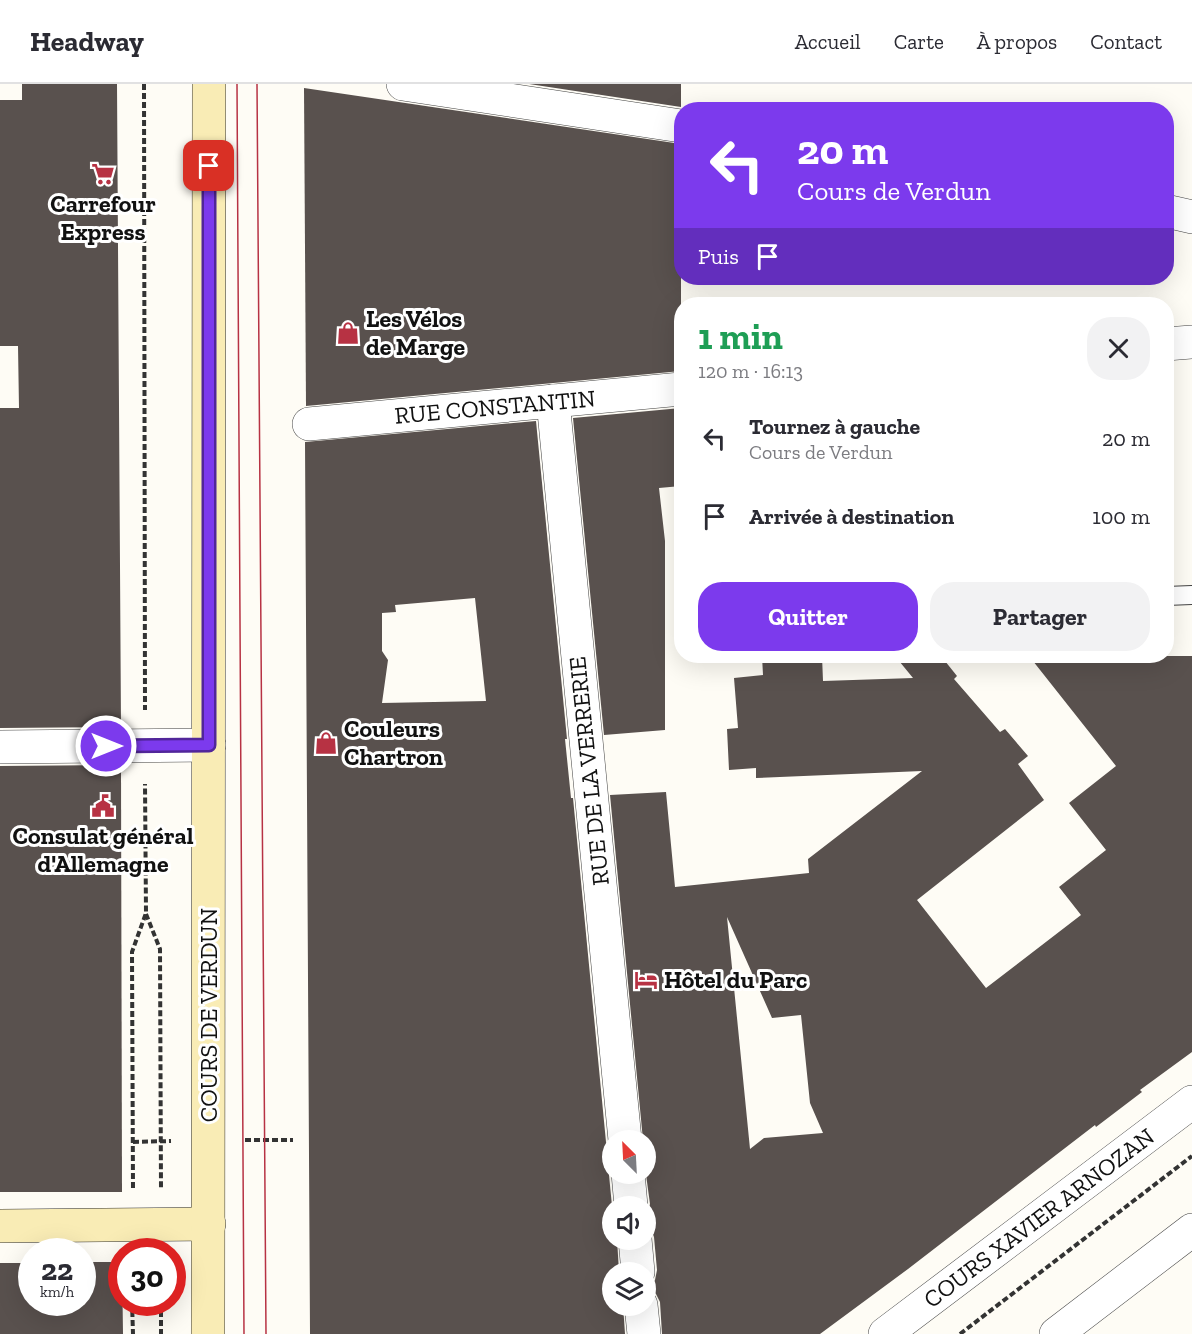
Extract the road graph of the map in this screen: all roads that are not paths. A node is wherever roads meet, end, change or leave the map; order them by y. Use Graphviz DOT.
graph roads {
  1 [pos="209,84"];
  2 [pos="403,84"];
  3 [pos="674,125"];
  4 [pos="1174,213"];
  5 [pos="1192,217"];
  6 [pos="1192,342"];
  7 [pos="1174,343"];
  8 [pos="674,390"];
  9 [pos="553,401"];
  10 [pos="309,424"];
  11 [pos="1192,595"];
  12 [pos="1174,596"];
  13 [pos="209,745"];
  14 [pos="0,747"];
  15 [pos="1192,1102"];
  16 [pos="624,1130"];
  17 [pos="209,1224"];
  18 [pos="0,1226"];
  19 [pos="1192,1230"];
  20 [pos="642,1316"];
  21 [pos="208,1334"];
  22 [pos="644,1334"];
  23 [pos="885,1334"];
  24 [pos="1056,1334"];
  1 -- 13 [label="main road, COURS DE VERDUN"];
  2 -- 3 [label="street"];
  4 -- 5 [label="street"];
  6 -- 7 [label="street"];
  8 -- 9 [label="street, RUE CONSTANTIN"];
  9 -- 10 [label="street, RUE CONSTANTIN"];
  9 -- 16 [label="street, RUE DE LA VERRERIE"];
  11 -- 12 [label="lane"];
  13 -- 14 [label="street"];
  13 -- 17 [label="main road, COURS DE VERDUN"];
  15 -- 23 [label="street, COURS XAVIER ARNOZAN"];
  17 -- 18 [label="main road"];
  17 -- 21 [label="main road, COURS DE VERDUN"];
  19 -- 24 [label="street"];
  20 -- 22 [label="street"];
}
